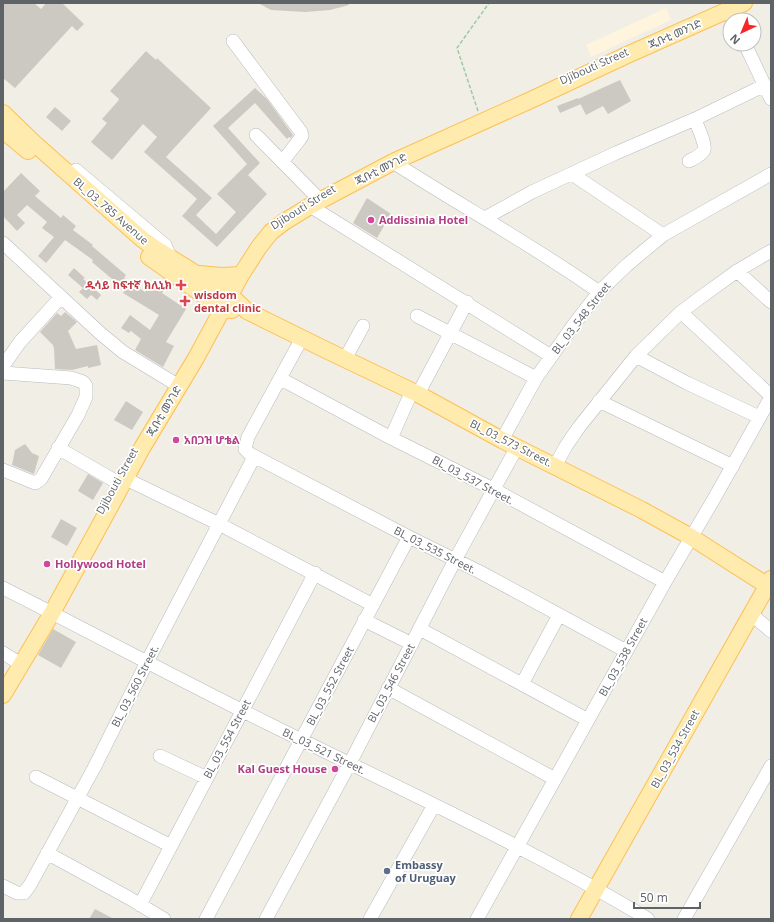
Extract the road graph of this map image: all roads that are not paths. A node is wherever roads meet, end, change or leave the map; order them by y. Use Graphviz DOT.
graph roads {
  1 [pos="744,3"];
  2 [pos="731,11"];
  3 [pos="233,41"];
  4 [pos="749,52"];
  5 [pos="765,85"];
  6 [pos="771,99"];
  7 [pos="3,105"];
  8 [pos="3,113"];
  9 [pos="694,119"];
  10 [pos="3,130"];
  11 [pos="256,134"];
  12 [pos="689,161"];
  13 [pos="282,162"];
  14 [pos="393,162"];
  15 [pos="572,174"];
  16 [pos="771,174"];
  17 [pos="313,201"];
  18 [pos="485,218"];
  19 [pos="663,235"];
  20 [pos="3,243"];
  21 [pos="771,251"];
  22 [pos="171,259"];
  23 [pos="737,271"];
  24 [pos="194,273"];
  25 [pos="238,275"];
  26 [pos="599,292"];
  27 [pos="61,297"];
  28 [pos="467,302"];
  29 [pos="771,302"];
  30 [pos="220,308"];
  31 [pos="681,312"];
  32 [pos="417,316"];
  33 [pos="363,326"];
  34 [pos="450,333"];
  35 [pos="302,338"];
  36 [pos="551,356"];
  37 [pos="636,356"];
  38 [pos="5,359"];
  39 [pos="345,359"];
  40 [pos="3,373"];
  41 [pos="536,378"];
  42 [pos="281,379"];
  43 [pos="177,384"];
  44 [pos="415,393"];
  45 [pos="771,397"];
  46 [pos="599,401"];
  47 [pos="760,417"];
  48 [pos="391,438"];
  49 [pos="509,443"];
  50 [pos="58,448"];
  51 [pos="250,453"];
  52 [pos="555,466"];
  53 [pos="733,466"];
  54 [pos="3,470"];
  55 [pos="121,482"];
  56 [pos="494,489"];
  57 [pos="219,524"];
  58 [pos="409,537"];
  59 [pos="691,537"];
  60 [pos="454,560"];
  61 [pos="315,573"];
  62 [pos="665,582"];
  63 [pos="3,588"];
  64 [pos="770,588"];
  65 [pos="373,605"];
  66 [pos="48,611"];
  67 [pos="559,615"];
  68 [pos="755,617"];
  69 [pos="364,620"];
  70 [pos="420,629"];
  71 [pos="771,631"];
  72 [pos="412,644"];
  73 [pos="626,652"];
  74 [pos="9,657"];
  75 [pos="147,662"];
  76 [pos="522,684"];
  77 [pos="3,685"];
  78 [pos="388,688"];
  79 [pos="3,695"];
  80 [pos="242,710"];
  81 [pos="588,720"];
  82 [pos="302,739"];
  83 [pos="160,756"];
  84 [pos="350,763"];
  85 [pos="771,766"];
  86 [pos="36,777"];
  87 [pos="207,778"];
  88 [pos="555,779"];
  89 [pos="78,798"];
  90 [pos="434,805"];
  91 [pos="171,846"];
  92 [pos="518,846"];
  93 [pos="47,853"];
  94 [pos="3,886"];
  95 [pos="601,891"];
  96 [pos="140,906"];
  97 [pos="268,918"];
  98 [pos="164,919"];
  99 [pos="206,919"];
  100 [pos="370,919"];
  101 [pos="477,919"];
  102 [pos="579,919"];
  103 [pos="590,919"];
  104 [pos="648,919"];
  105 [pos="684,919"];
  1 -- 2 [label="main road, ጂቡቲ መንገድ"];
  2 -- 14 [label="main road, ጂቡቲ መንገድ"];
  2 -- 17 [label="main road, Djibouti Street"];
  3 -- 13 [label="street"];
  4 -- 5 [label="street"];
  5 -- 6 [label="street"];
  5 -- 9 [label="street"];
  7 -- 22 [label="street"];
  8 -- 22 [label="main road, BL_03_785 Avenue"];
  9 -- 12 [label="street"];
  9 -- 15 [label="street"];
  10 -- 30 [label="main road, BL_03_785 Avenue"];
  11 -- 13 [label="street"];
  13 -- 17 [label="street"];
  14 -- 17 [label="main road, ጂቡቲ መንገድ"];
  14 -- 18 [label="street"];
  15 -- 18 [label="street"];
  15 -- 19 [label="street"];
  16 -- 19 [label="street, BL_03_548 Street"];
  17 -- 25 [label="main road, ጂቡቲ መንገድ"];
  17 -- 28 [label="street"];
  18 -- 26 [label="street"];
  19 -- 26 [label="street, BL_03_548 Street"];
  20 -- 27 [label="street"];
  21 -- 23 [label="street"];
  22 -- 24 [label="main road, BL_03_785 Avenue"];
  23 -- 29 [label="street"];
  23 -- 31 [label="street"];
  24 -- 25 [label="main road"];
  24 -- 30 [label="main road, BL_03_785 Avenue"];
  25 -- 30 [label="main road, ጂቡቲ መንገድ"];
  26 -- 36 [label="street, BL_03_548 Street"];
  27 -- 38 [label="street"];
  27 -- 43 [label="street"];
  28 -- 34 [label="street"];
  28 -- 36 [label="street"];
  30 -- 35 [label="main road, BL_03_573 Street."];
  30 -- 43 [label="main road, Djibouti Street"];
  31 -- 37 [label="street"];
  31 -- 45 [label="street"];
  32 -- 34 [label="street"];
  33 -- 39 [label="street"];
  34 -- 41 [label="street"];
  34 -- 44 [label="street"];
  35 -- 39 [label="main road, BL_03_573 Street."];
  35 -- 42 [label="street, BL_03_560 Street."];
  36 -- 41 [label="street, BL_03_548 Street"];
  37 -- 46 [label="street"];
  37 -- 47 [label="street"];
  39 -- 44 [label="main road, BL_03_573 Street."];
  40 -- 50 [label="street"];
  41 -- 49 [label="street, BL_03_548 Street"];
  42 -- 48 [label="street, BL_03_537 Street."];
  42 -- 51 [label="street, BL_03_560 Street."];
  43 -- 55 [label="main road, Djibouti Street"];
  44 -- 48 [label="street"];
  44 -- 49 [label="main road, BL_03_573 Street."];
  45 -- 47 [label="street, BL_03_538 Street"];
  46 -- 52 [label="street"];
  46 -- 53 [label="street"];
  47 -- 53 [label="street, BL_03_538 Street"];
  48 -- 56 [label="street, BL_03_537 Street."];
  49 -- 52 [label="main road, BL_03_573 Street."];
  49 -- 56 [label="street, BL_03_546 Street"];
  50 -- 54 [label="street"];
  50 -- 55 [label="street"];
  51 -- 57 [label="street, BL_03_560 Street."];
  51 -- 58 [label="street, BL_03_535 Street."];
  52 -- 59 [label="main road, BL_03_573 Street."];
  53 -- 59 [label="street, BL_03_538 Street"];
  55 -- 57 [label="street"];
  55 -- 66 [label="main road"];
  56 -- 60 [label="street, BL_03_546 Street"];
  56 -- 62 [label="street, BL_03_537 Street."];
  57 -- 61 [label="street"];
  57 -- 75 [label="street, BL_03_560 Street."];
  58 -- 60 [label="street, BL_03_535 Street."];
  58 -- 65 [label="street, BL_03_552 Street"];
  59 -- 62 [label="street, BL_03_538 Street"];
  59 -- 64 [label="main road, BL_03_573 Street."];
  60 -- 67 [label="street, BL_03_535 Street."];
  60 -- 70 [label="street, BL_03_546 Street"];
  61 -- 65 [label="street"];
  61 -- 80 [label="street, BL_03_554 Street"];
  62 -- 73 [label="street, BL_03_538 Street"];
  63 -- 66 [label="street, BL_03_521 Street."];
  64 -- 68 [label="main road, BL_03_534 Street"];
  65 -- 69 [label="street, BL_03_552 Street"];
  66 -- 74 [label="main road"];
  66 -- 75 [label="street, BL_03_521 Street."];
  66 -- 79 [label="main road"];
  67 -- 73 [label="street, BL_03_535 Street."];
  67 -- 76 [label="street"];
  68 -- 71 [label="street"];
  68 -- 95 [label="main road, BL_03_534 Street"];
  69 -- 72 [label="street"];
  69 -- 82 [label="street, BL_03_552 Street"];
  70 -- 72 [label="street, BL_03_546 Street"];
  70 -- 76 [label="street"];
  72 -- 78 [label="street, BL_03_546 Street"];
  73 -- 81 [label="street, BL_03_538 Street"];
  74 -- 77 [label="main road"];
  75 -- 80 [label="street, BL_03_521 Street."];
  75 -- 89 [label="street, BL_03_560 Street."];
  76 -- 81 [label="street"];
  78 -- 84 [label="street, BL_03_546 Street"];
  78 -- 88 [label="street"];
  80 -- 82 [label="street, BL_03_521 Street."];
  80 -- 87 [label="street, BL_03_554 Street"];
  81 -- 88 [label="street, BL_03_538 Street"];
  82 -- 84 [label="street, BL_03_521 Street."];
  82 -- 99 [label="street, BL_03_552 Street"];
  83 -- 87 [label="street"];
  84 -- 90 [label="street, BL_03_521 Street."];
  84 -- 97 [label="street, BL_03_546 Street"];
  85 -- 105 [label="street"];
  86 -- 89 [label="street"];
  87 -- 91 [label="street, BL_03_554 Street"];
  88 -- 92 [label="street, BL_03_538 Street"];
  89 -- 91 [label="street"];
  89 -- 93 [label="street, BL_03_560 Street."];
  90 -- 92 [label="street, BL_03_521 Street."];
  90 -- 100 [label="street"];
  91 -- 96 [label="street, BL_03_554 Street"];
  92 -- 95 [label="street, BL_03_521 Street."];
  92 -- 101 [label="street, BL_03_538 Street"];
  93 -- 94 [label="street, BL_03_560 Street."];
  93 -- 96 [label="street"];
  95 -- 102 [label="main road, BL_03_534 Street"];
  95 -- 103 [label="main road, BL_03_534 Street"];
  95 -- 104 [label="street, BL_03_521 Street."];
  96 -- 98 [label="street"];
}
